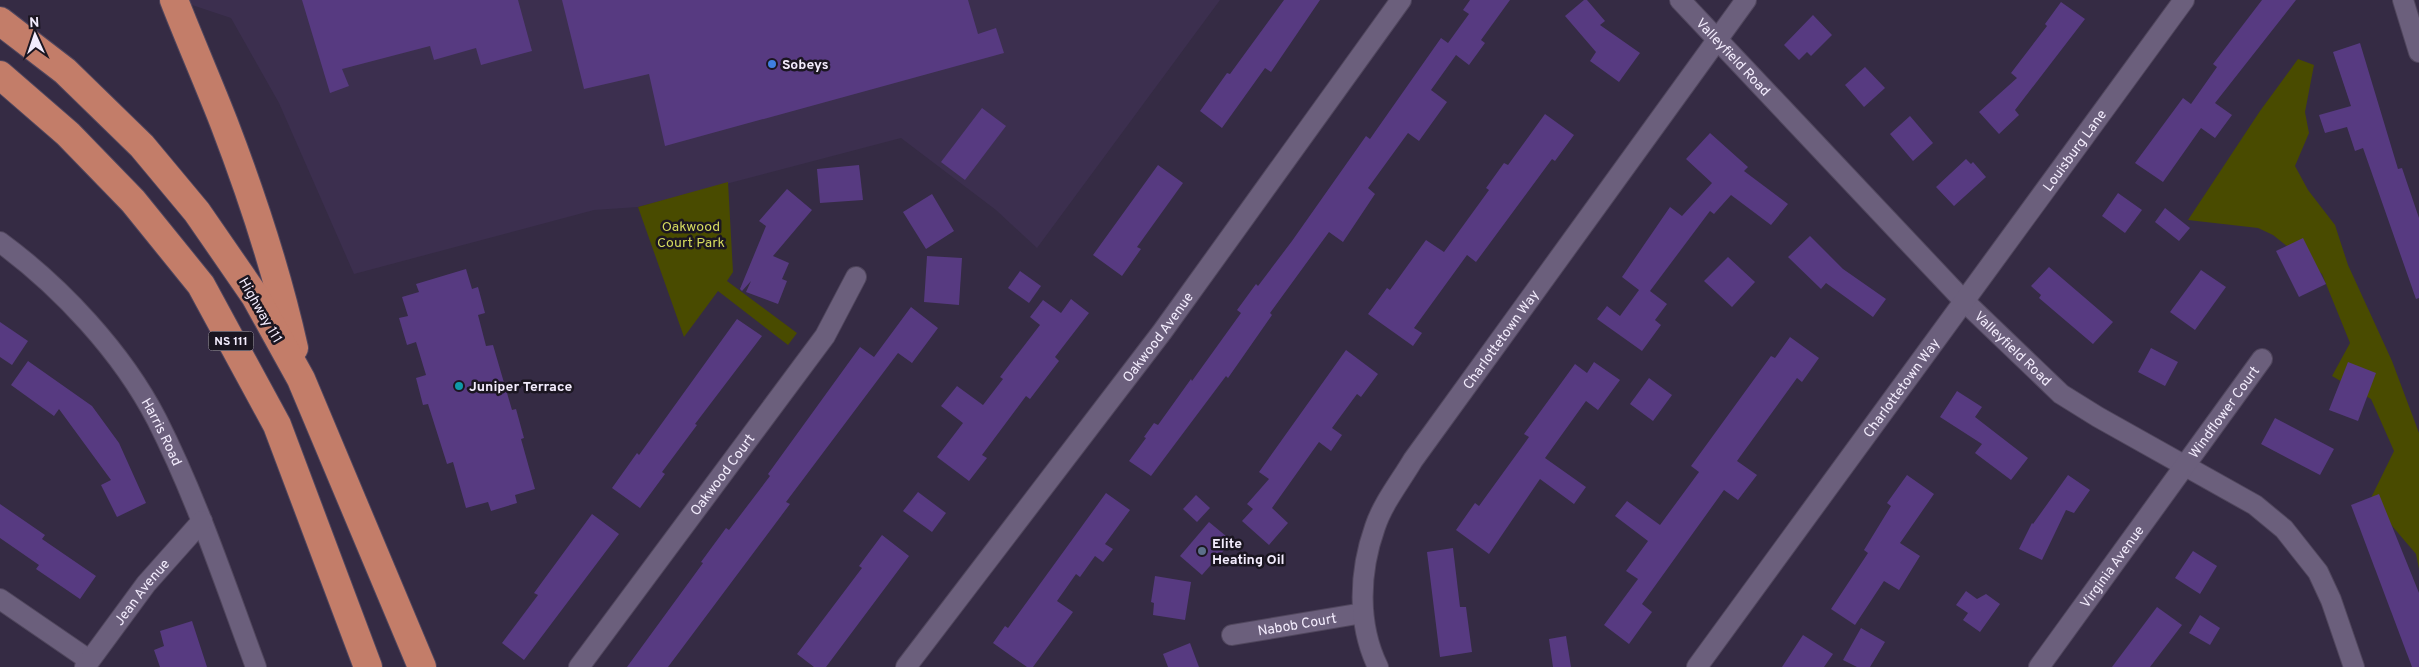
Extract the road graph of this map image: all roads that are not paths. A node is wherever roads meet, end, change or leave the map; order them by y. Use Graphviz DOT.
graph roads {
  1 [pos="174,0"];
  2 [pos="1401,0"];
  3 [pos="1680,0"];
  4 [pos="1746,0"];
  5 [pos="2184,0"];
  6 [pos="2403,0"];
  7 [pos="0,21"];
  8 [pos="1718,38"];
  9 [pos="2419,52"];
  10 [pos="0,75"];
  11 [pos="0,242"];
  12 [pos="856,277"];
  13 [pos="1963,300"];
  14 [pos="2262,359"];
  15 [pos="301,379"];
  16 [pos="2184,465"];
  17 [pos="202,521"];
  18 [pos="0,599"];
  19 [pos="1363,613"];
  20 [pos="1232,635"];
  21 [pos="87,664"];
  22 [pos="910,666"];
  23 [pos="256,667"];
  24 [pos="368,667"];
  25 [pos="422,667"];
  26 [pos="579,667"];
  27 [pos="1378,667"];
  28 [pos="1697,667"];
  29 [pos="2038,667"];
  30 [pos="2354,667"];
  1 -- 15 [label="highway"];
  2 -- 22 [label="street, Oakwood Avenue"];
  3 -- 8 [label="street, Valleyfield Road"];
  4 -- 8 [label="street, Charlottetown Way"];
  5 -- 13 [label="street, Louisburg Lane"];
  6 -- 9 [label="street"];
  7 -- 15 [label="highway, Highway 111 / NS 111"];
  8 -- 13 [label="street, Valleyfield Road"];
  8 -- 19 [label="street, Charlottetown Way"];
  10 -- 24 [label="highway, NS 111"];
  11 -- 17 [label="street, Harris Road"];
  12 -- 26 [label="street, Oakwood Court"];
  13 -- 16 [label="street, Valleyfield Road"];
  13 -- 28 [label="street, Charlottetown Way"];
  14 -- 16 [label="street, Windflower Court"];
  15 -- 25 [label="highway, Highway 111 / NS 111"];
  16 -- 29 [label="street, Virginia Avenue"];
  16 -- 30 [label="street, Valleyfield Road"];
  17 -- 21 [label="street, Jean Avenue"];
  17 -- 23 [label="street, Harris Road"];
  18 -- 21 [label="street"];
  19 -- 20 [label="street, Nabob Court"];
  19 -- 27 [label="street, Charlottetown Way"];
}
